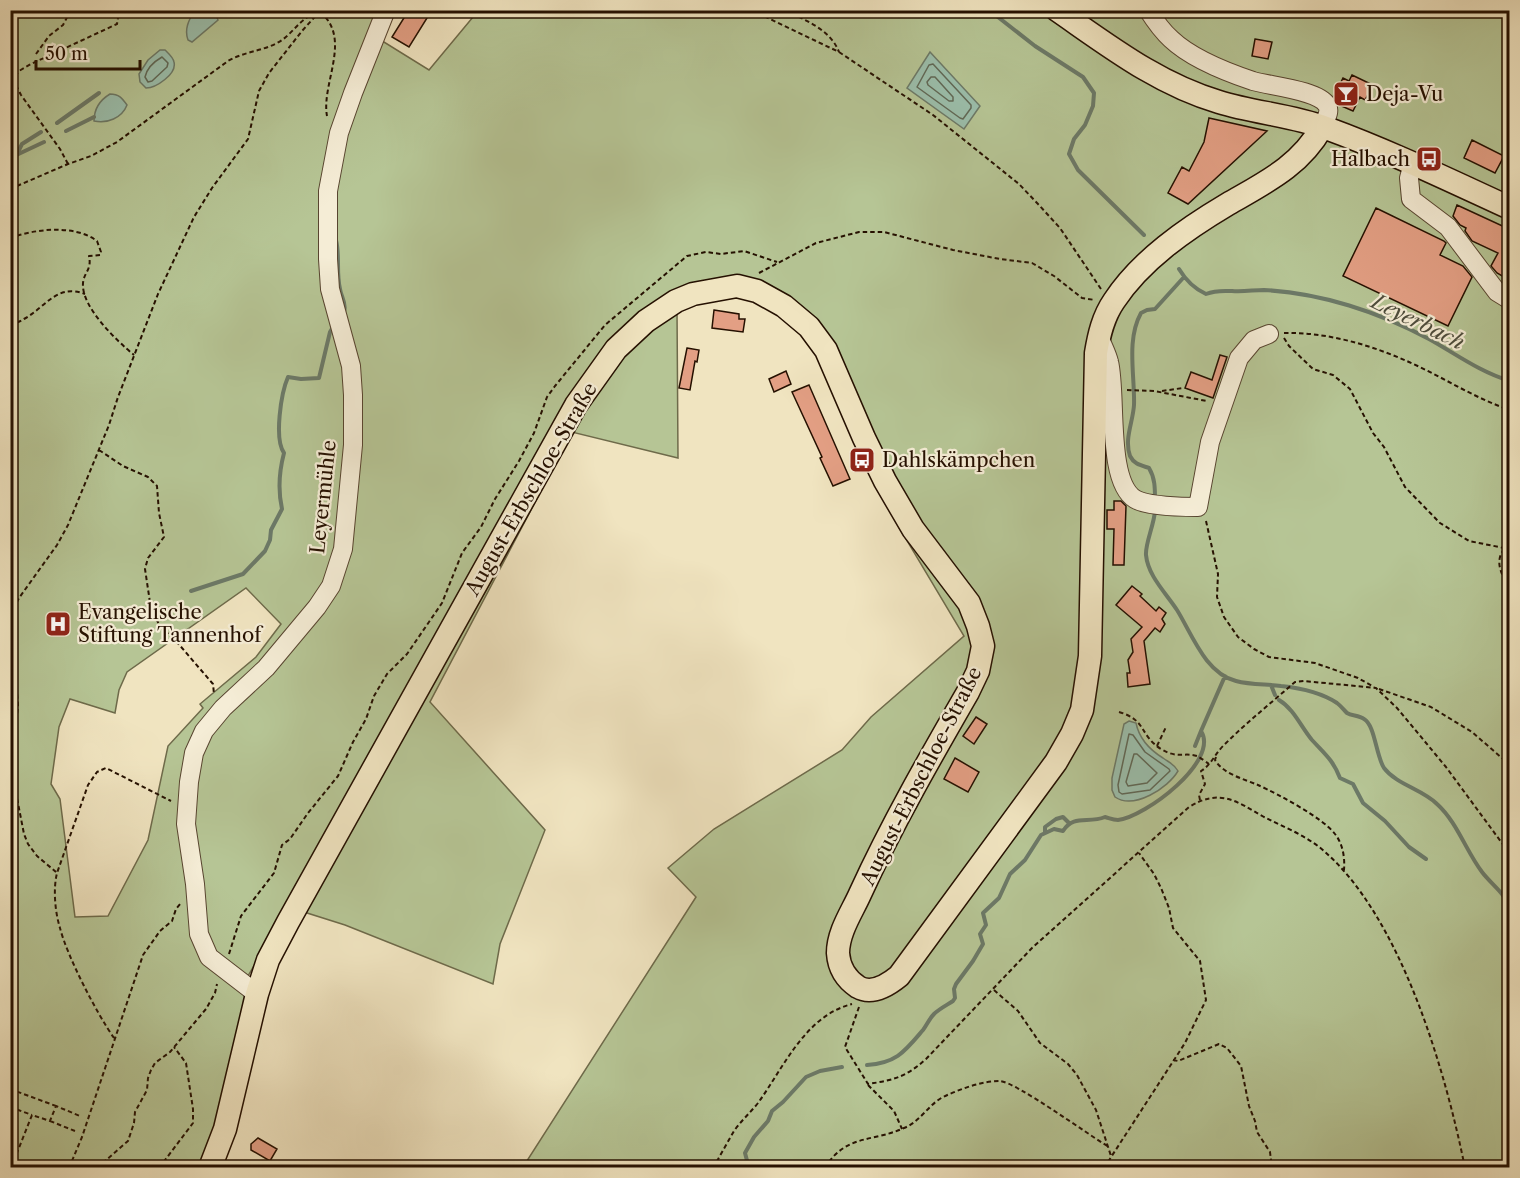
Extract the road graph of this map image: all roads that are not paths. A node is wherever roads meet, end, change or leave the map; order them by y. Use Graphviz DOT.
graph roads {
  1 [pos="373,10"];
  2 [pos="386,10"];
  3 [pos="1057,10"];
  4 [pos="1148,10"];
  5 [pos="375,35"];
  6 [pos="1322,127"];
  7 [pos="1413,163"];
  8 [pos="1509,208"];
  9 [pos="1509,300"];
  10 [pos="1275,333"];
  11 [pos="1099,336"];
  12 [pos="257,994"];
  13 [pos="210,1167"];
  1 -- 5 [label="street"];
  2 -- 5 [label="street, Leyermühle"];
  3 -- 6 [label="main road"];
  4 -- 6 [label="street"];
  5 -- 12 [label="street, Leyermühle"];
  6 -- 7 [label="main road"];
  6 -- 11 [label="main road, August-Erbschloe-Straße"];
  7 -- 8 [label="main road"];
  7 -- 9 [label="street"];
  10 -- 11 [label="street"];
  11 -- 12 [label="main road, August-Erbschloe-Straße"];
  12 -- 13 [label="main road, August-Erbschloe-Straße"];
}
